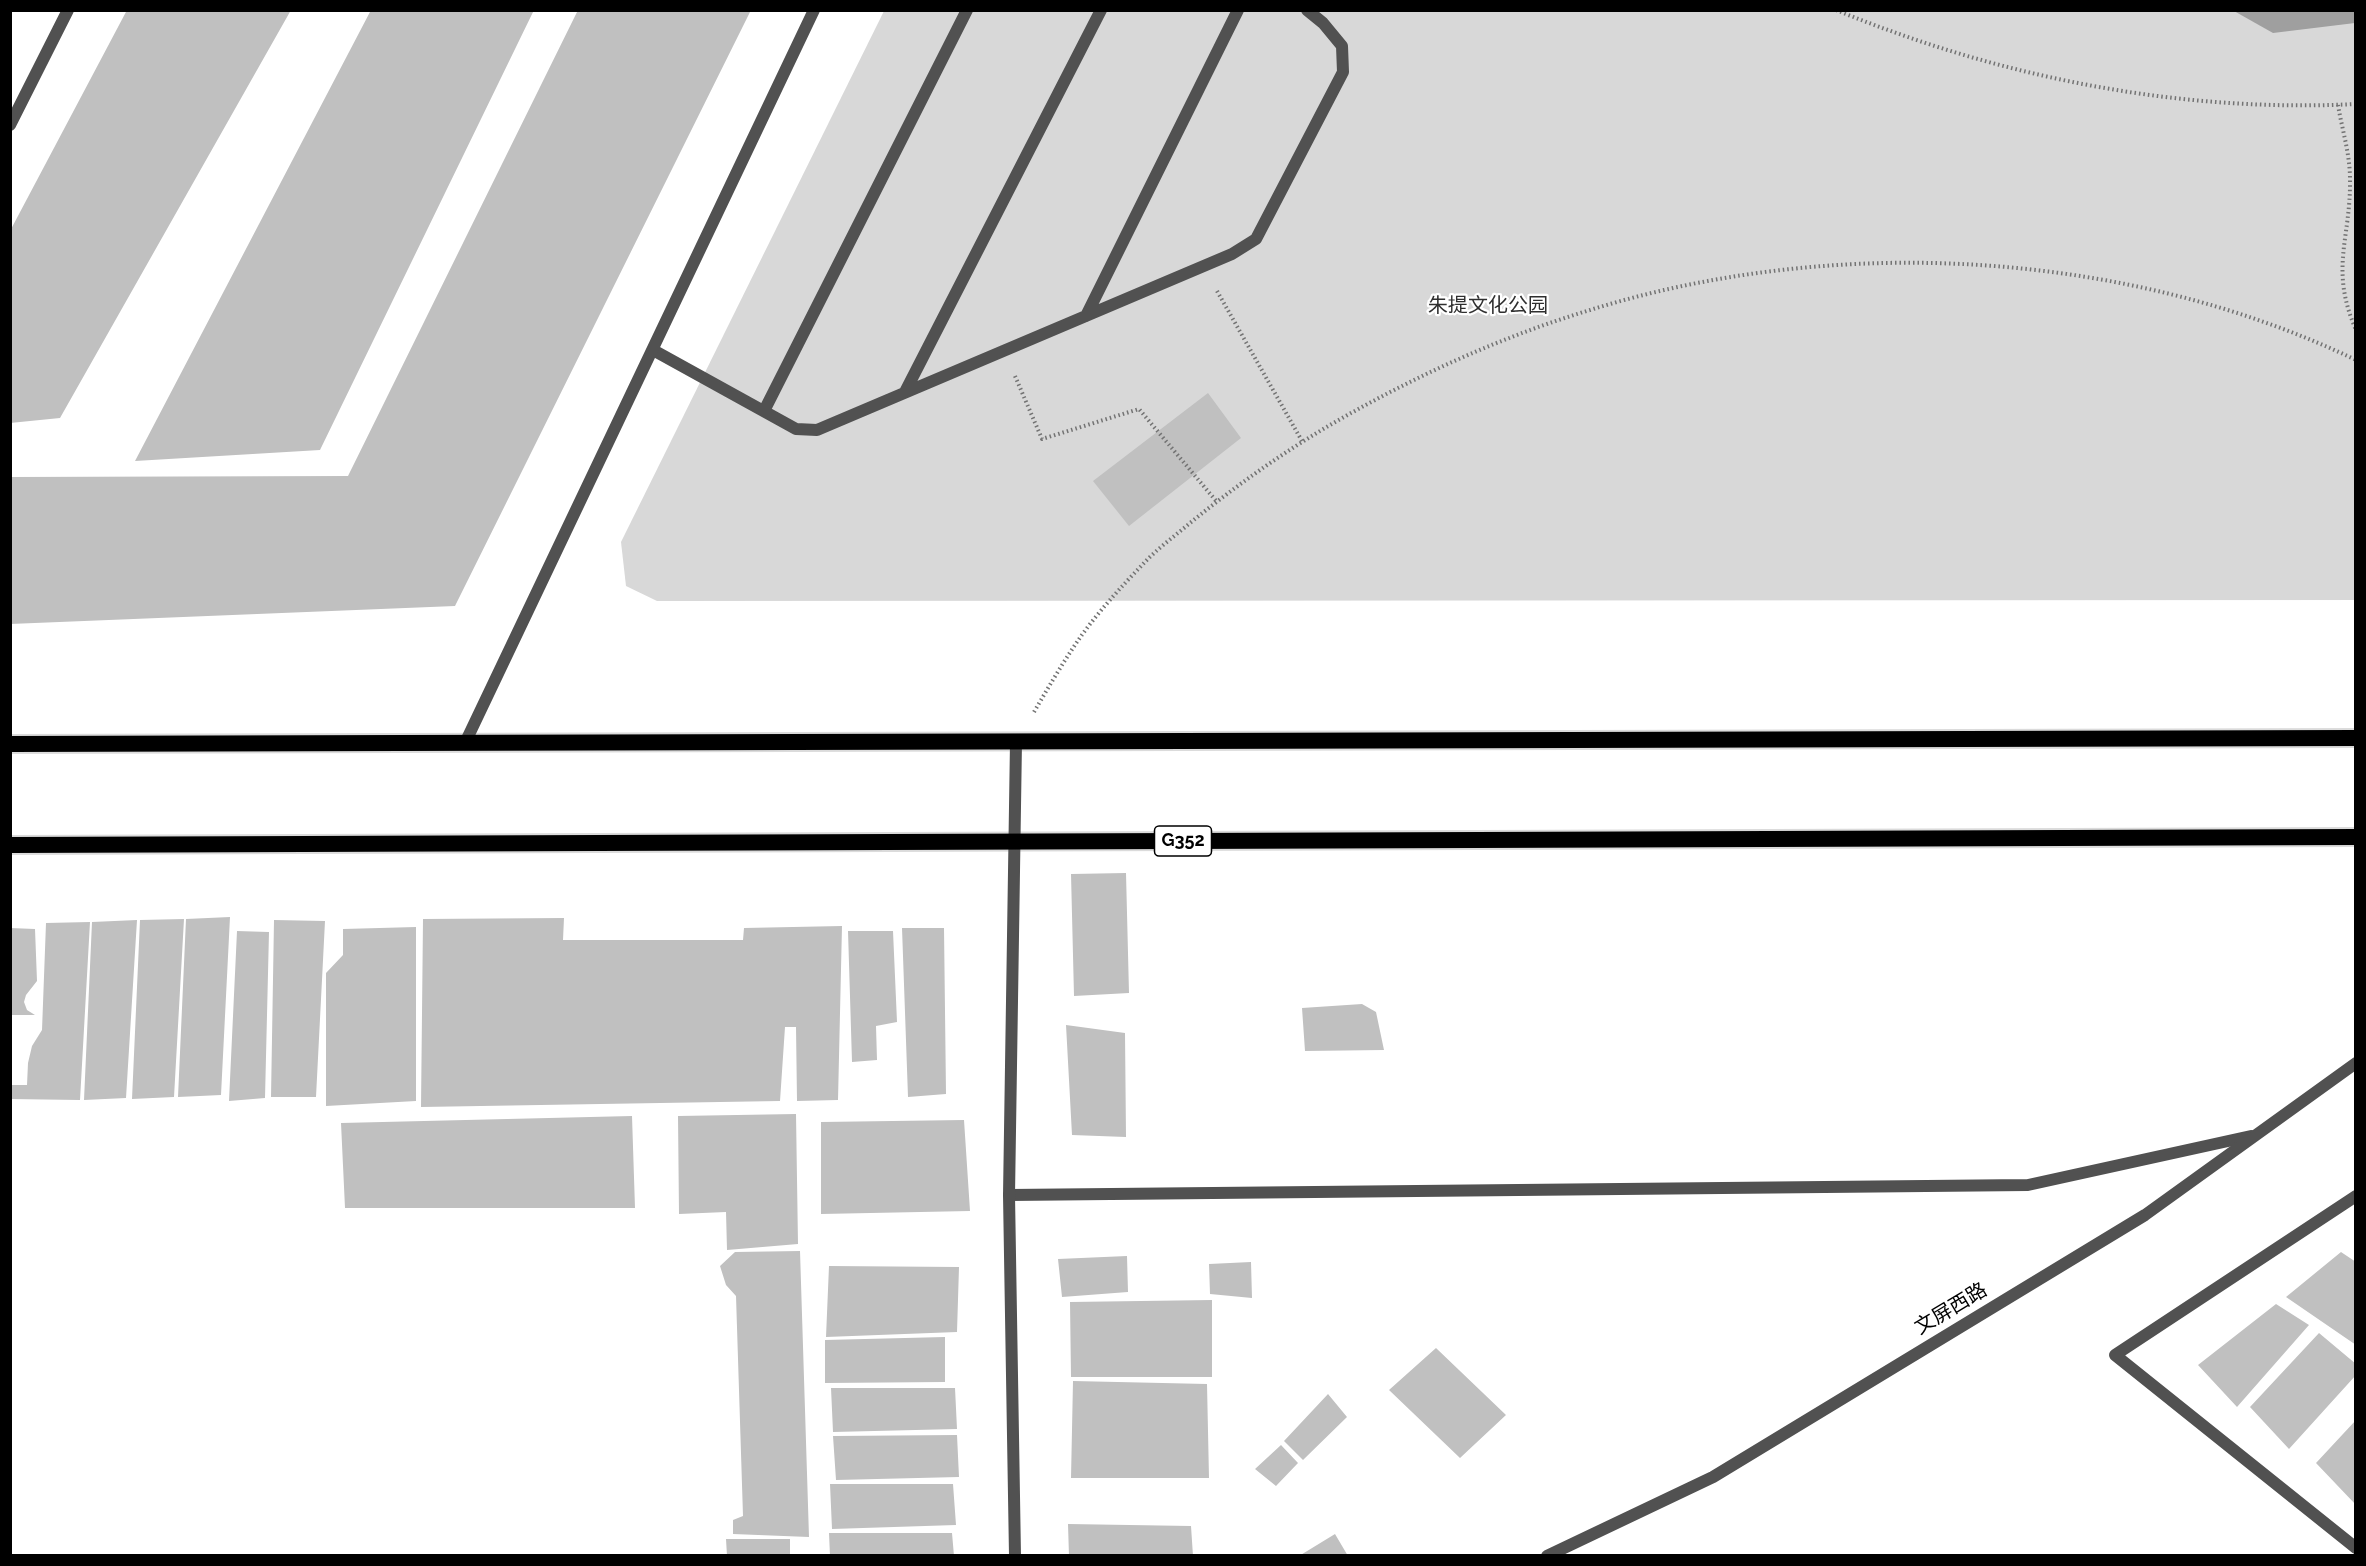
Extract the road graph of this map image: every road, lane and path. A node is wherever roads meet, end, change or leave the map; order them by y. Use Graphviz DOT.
graph roads {
  1 [pos="68,10"];
  2 [pos="814,10"];
  3 [pos="967,10"];
  4 [pos="1101,10"];
  5 [pos="1238,10"];
  6 [pos="1307,10"];
  7 [pos="1836,10"];
  8 [pos="2355,104"];
  9 [pos="2338,105"];
  10 [pos="10,125"];
  11 [pos="1203,267"];
  12 [pos="1086,316"];
  13 [pos="2355,330"];
  14 [pos="652,350"];
  15 [pos="1004,351"];
  16 [pos="2355,360"];
  17 [pos="905,392"];
  18 [pos="764,411"];
  19 [pos="1302,441"];
  20 [pos="1217,502"];
  21 [pos="2355,738"];
  22 [pos="1016,742"];
  23 [pos="465,743"];
  24 [pos="10,744"];
  25 [pos="2355,837"];
  26 [pos="1014,842"];
  27 [pos="10,845"];
  28 [pos="2355,1063"];
  29 [pos="2251,1136"];
  30 [pos="1009,1195"];
  31 [pos="2355,1196"];
  32 [pos="2355,1548"];
  33 [pos="1015,1556"];
  34 [pos="1547,1556"];
  1 -- 10 [label="street"];
  2 -- 14 [label="street"];
  3 -- 18 [label="street"];
  4 -- 17 [label="street"];
  5 -- 12 [label="street"];
  6 -- 11 [label="street"];
  7 -- 9 [label="path"];
  8 -- 9 [label="path"];
  9 -- 13 [label="path"];
  11 -- 12 [label="street"];
  11 -- 19 [label="path"];
  12 -- 15 [label="street"];
  14 -- 18 [label="street"];
  14 -- 23 [label="street"];
  15 -- 17 [label="street"];
  15 -- 20 [label="path"];
  16 -- 19 [label="path"];
  17 -- 18 [label="street"];
  19 -- 20 [label="path"];
  20 -- 22 [label="path"];
  21 -- 22 [label="highway"];
  22 -- 23 [label="highway"];
  22 -- 26 [label="street"];
  23 -- 24 [label="highway"];
  25 -- 26 [label="highway, G352"];
  26 -- 27 [label="highway, G352"];
  26 -- 30 [label="street"];
  28 -- 29 [label="street, 文屏西路"];
  29 -- 30 [label="street"];
  29 -- 34 [label="street, 文屏西路"];
  30 -- 33 [label="street"];
  31 -- 32 [label="street"];
}
